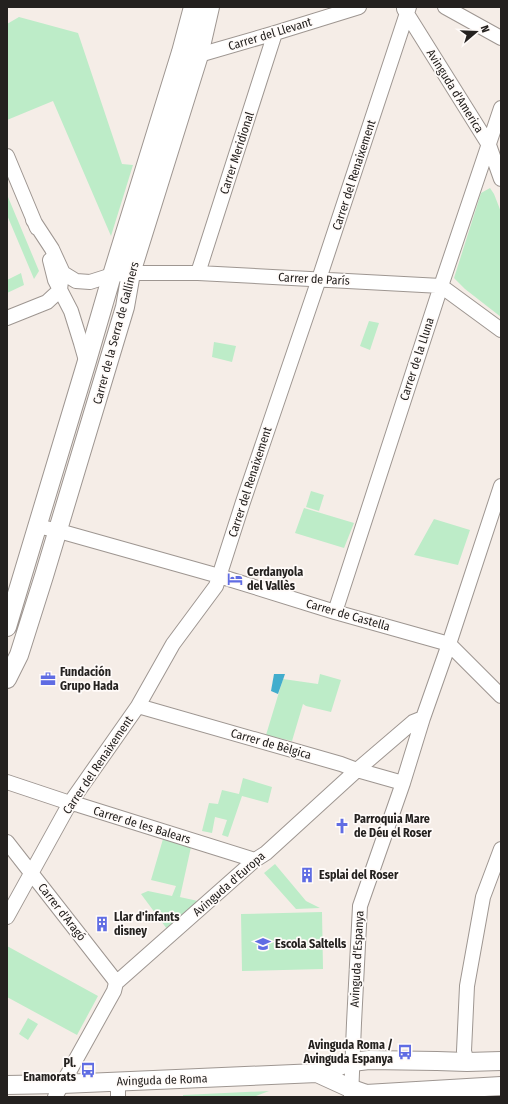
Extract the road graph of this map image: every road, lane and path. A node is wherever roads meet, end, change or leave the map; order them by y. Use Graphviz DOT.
graph roads {
  1 [pos="193,7"];
  2 [pos="210,7"];
  3 [pos="359,7"];
  4 [pos="445,7"];
  5 [pos="406,10"];
  6 [pos="275,33"];
  7 [pos="501,38"];
  8 [pos="180,52"];
  9 [pos="199,55"];
  10 [pos="501,108"];
  11 [pos="489,145"];
  12 [pos="7,156"];
  13 [pos="501,179"];
  14 [pos="34,220"];
  15 [pos="63,273"];
  16 [pos="131,273"];
  17 [pos="198,273"];
  18 [pos="112,275"];
  19 [pos="319,279"];
  20 [pos="90,282"];
  21 [pos="441,286"];
  22 [pos="60,290"];
  23 [pos="41,304"];
  24 [pos="71,311"];
  25 [pos="7,318"];
  26 [pos="501,330"];
  27 [pos="87,364"];
  28 [pos="501,486"];
  29 [pos="38,526"];
  30 [pos="59,531"];
  31 [pos="219,576"];
  32 [pos="335,612"];
  33 [pos="7,626"];
  34 [pos="449,644"];
  35 [pos="7,679"];
  36 [pos="501,696"];
  37 [pos="138,706"];
  38 [pos="423,718"];
  39 [pos="357,770"];
  40 [pos="7,782"];
  41 [pos="403,783"];
  42 [pos="70,803"];
  43 [pos="7,842"];
  44 [pos="501,849"];
  45 [pos="255,860"];
  46 [pos="31,873"];
  47 [pos="7,917"];
  48 [pos="116,984"];
  49 [pos="501,1061"];
  50 [pos="352,1062"];
  51 [pos="467,1062"];
  52 [pos="317,1073"];
  53 [pos="7,1085"];
  54 [pos="501,1086"];
  55 [pos="118,1089"];
  56 [pos="58,1091"];
  57 [pos="351,1093"];
  1 -- 8 [label="street, Carrer de la Serra de Galliners"];
  2 -- 9 [label="street, Carrer de la Serra de Galliners"];
  3 -- 6 [label="street, Carrer del Llevant"];
  4 -- 7 [label="street"];
  5 -- 11 [label="street, Avinguda d'America"];
  5 -- 19 [label="street, Carrer del Renaixement"];
  6 -- 9 [label="street, Carrer del Llevant"];
  6 -- 17 [label="street, Carrer Meridional"];
  8 -- 9 [label="street, Carrer del Llevant"];
  8 -- 18 [label="street, Carrer de la Serra de Galliners"];
  9 -- 16 [label="street, Carrer de la Serra de Galliners"];
  10 -- 11 [label="street, Carrer de la Lluna"];
  11 -- 13 [label="street, Avinguda d'America"];
  11 -- 21 [label="street, Carrer de la Lluna"];
  12 -- 14 [label="street"];
  14 -- 15 [label="street"];
  14 -- 22 [label="street"];
  15 -- 20 [label="street"];
  15 -- 22 [label="street"];
  16 -- 17 [label="street, Carrer de París"];
  16 -- 18 [label="street, Carrer de París"];
  16 -- 30 [label="street, Carrer de la Serra de Galliners"];
  17 -- 19 [label="street, Carrer de París"];
  18 -- 20 [label="street, Carrer de París"];
  18 -- 27 [label="street, Carrer de la Serra de Galliners"];
  19 -- 21 [label="street, Carrer de París"];
  19 -- 31 [label="street, Carrer del Renaixement"];
  20 -- 24 [label="street"];
  21 -- 26 [label="street"];
  21 -- 32 [label="street, Carrer de la Lluna"];
  22 -- 23 [label="street"];
  22 -- 24 [label="street"];
  23 -- 24 [label="street"];
  23 -- 25 [label="street"];
  24 -- 27 [label="street"];
  27 -- 29 [label="street, Carrer de la Serra de Galliners"];
  28 -- 34 [label="street, Avinguda d'Espanya"];
  29 -- 30 [label="street, Carrer de Castella"];
  29 -- 33 [label="street, Carrer de la Serra de Galliners"];
  30 -- 31 [label="street, Carrer de Castella"];
  30 -- 35 [label="street, Carrer de la Serra de Galliners"];
  31 -- 32 [label="street, Carrer de Castella"];
  31 -- 37 [label="street, Carrer del Renaixement"];
  32 -- 34 [label="street, Carrer de Castella"];
  34 -- 36 [label="street, Carrer de Castella"];
  34 -- 38 [label="street, Avinguda d'Espanya"];
  37 -- 39 [label="street, Carrer de Bèlgica"];
  37 -- 42 [label="street, Carrer del Renaixement"];
  38 -- 39 [label="street, Avinguda d'Europa"];
  38 -- 41 [label="street, Avinguda d'Espanya"];
  39 -- 41 [label="street, Carrer de Bèlgica"];
  39 -- 45 [label="street, Avinguda d'Europa"];
  40 -- 42 [label="street, Carrer de les Balears"];
  41 -- 50 [label="street, Avinguda d'Espanya"];
  42 -- 45 [label="street, Carrer de les Balears"];
  42 -- 46 [label="street, Carrer del Renaixement"];
  43 -- 46 [label="street, Carrer d'Aragó"];
  44 -- 51 [label="street"];
  45 -- 48 [label="street, Avinguda d'Europa"];
  46 -- 47 [label="street, Carrer del Renaixement"];
  46 -- 48 [label="street, Carrer d'Aragó"];
  48 -- 56 [label="street, Avinguda d'Europa"];
  49 -- 51 [label="street, Avinguda de Roma"];
  50 -- 51 [label="street, Avinguda de Roma"];
  50 -- 52 [label="street, Avinguda de Roma"];
  50 -- 57 [label="street, Avinguda d'Espanya"];
  52 -- 55 [label="street, Avinguda de Roma"];
  52 -- 57 [label="street, Avinguda de Roma"];
  53 -- 56 [label="street, Avinguda de Roma"];
  54 -- 57 [label="street, Avinguda de Roma"];
  55 -- 56 [label="street, Avinguda de Roma"];
}
